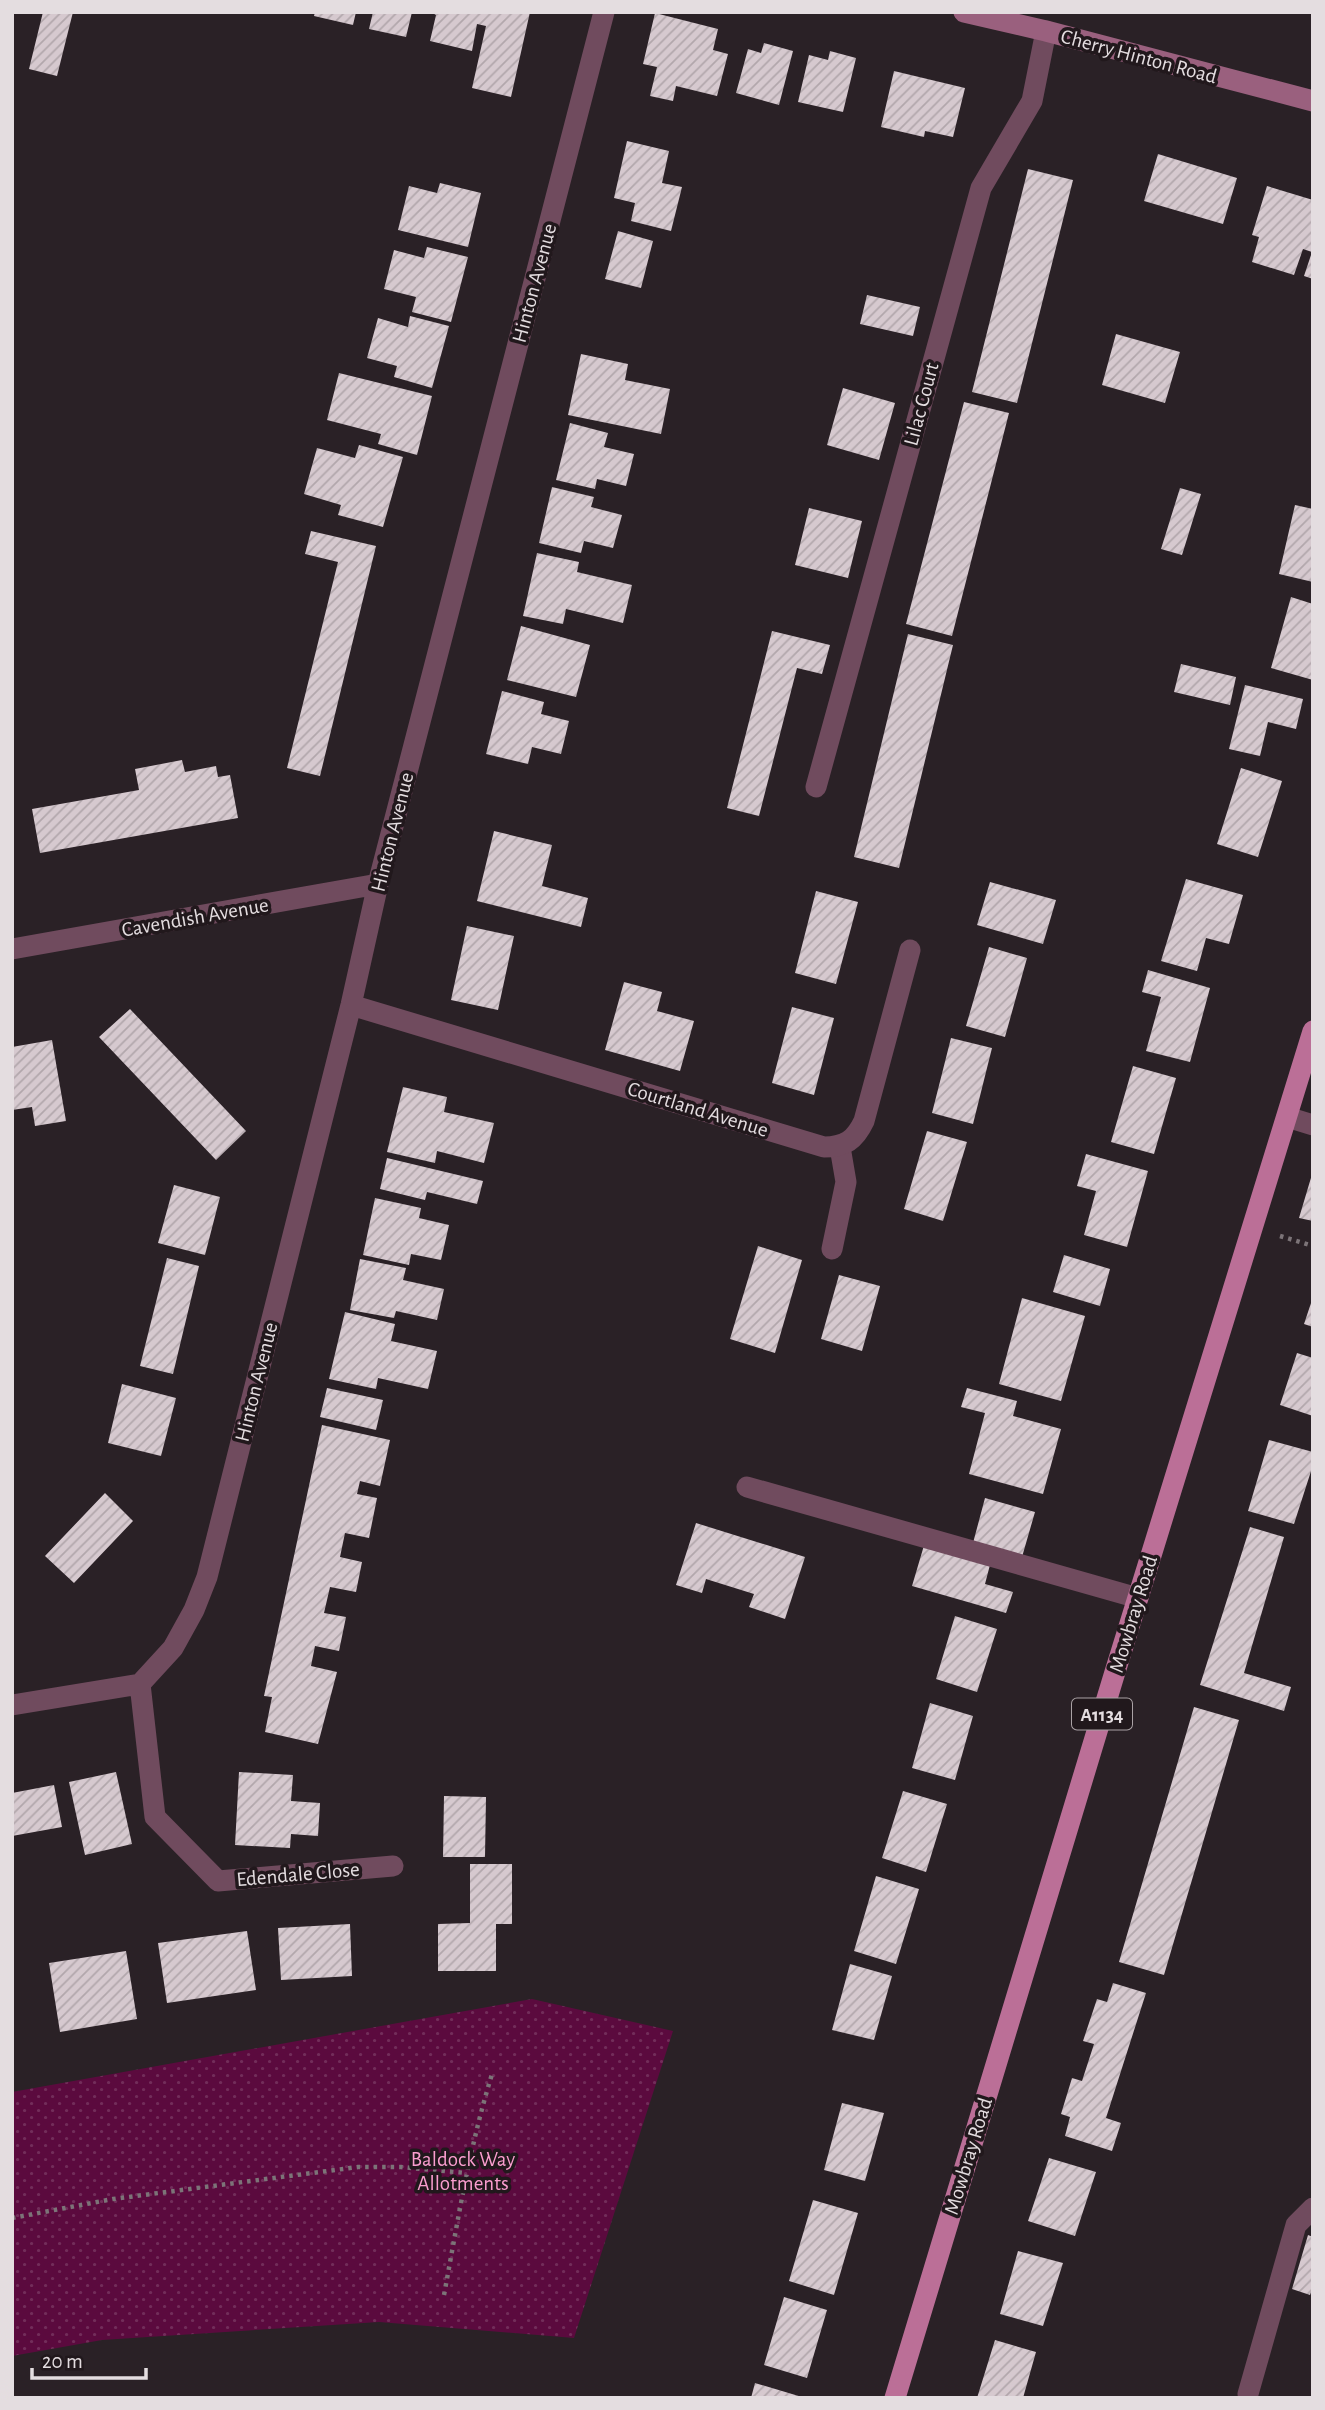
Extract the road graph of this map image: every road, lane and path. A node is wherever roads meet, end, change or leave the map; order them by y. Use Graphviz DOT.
graph roads {
  1 [pos="604,12"];
  2 [pos="971,13"];
  3 [pos="1046,30"];
  4 [pos="1313,101"];
  5 [pos="816,787"];
  6 [pos="378,884"];
  7 [pos="12,950"];
  8 [pos="910,950"];
  9 [pos="351,1005"];
  10 [pos="1313,1031"];
  11 [pos="1287,1117"];
  12 [pos="1313,1125"];
  13 [pos="841,1147"];
  14 [pos="832,1249"];
  15 [pos="747,1487"];
  16 [pos="1138,1598"];
  17 [pos="140,1684"];
  18 [pos="12,1705"];
  19 [pos="393,1866"];
  20 [pos="493,2071"];
  21 [pos="467,2174"];
  22 [pos="1313,2208"];
  23 [pos="12,2218"];
  24 [pos="444,2295"];
  25 [pos="1248,2394"];
  26 [pos="895,2398"];
  1 -- 6 [label="street, Hinton Avenue"];
  2 -- 3 [label="street, Cherry Hinton Road"];
  3 -- 4 [label="street, Cherry Hinton Road"];
  3 -- 5 [label="street, Lilac Court"];
  6 -- 7 [label="street, Cavendish Avenue"];
  6 -- 9 [label="street, Hinton Avenue"];
  8 -- 13 [label="street"];
  9 -- 13 [label="street, Courtland Avenue"];
  9 -- 17 [label="street, Hinton Avenue"];
  10 -- 11 [label="main road, Mowbray Road / A1134"];
  11 -- 12 [label="street"];
  11 -- 16 [label="main road, Mowbray Road / A1134"];
  13 -- 14 [label="street"];
  15 -- 16 [label="street"];
  16 -- 26 [label="main road, Mowbray Road / A1134"];
  17 -- 18 [label="street"];
  17 -- 19 [label="street, Edendale Close"];
  20 -- 21 [label="path"];
  21 -- 23 [label="path"];
  21 -- 24 [label="path"];
  22 -- 25 [label="street"];
}
